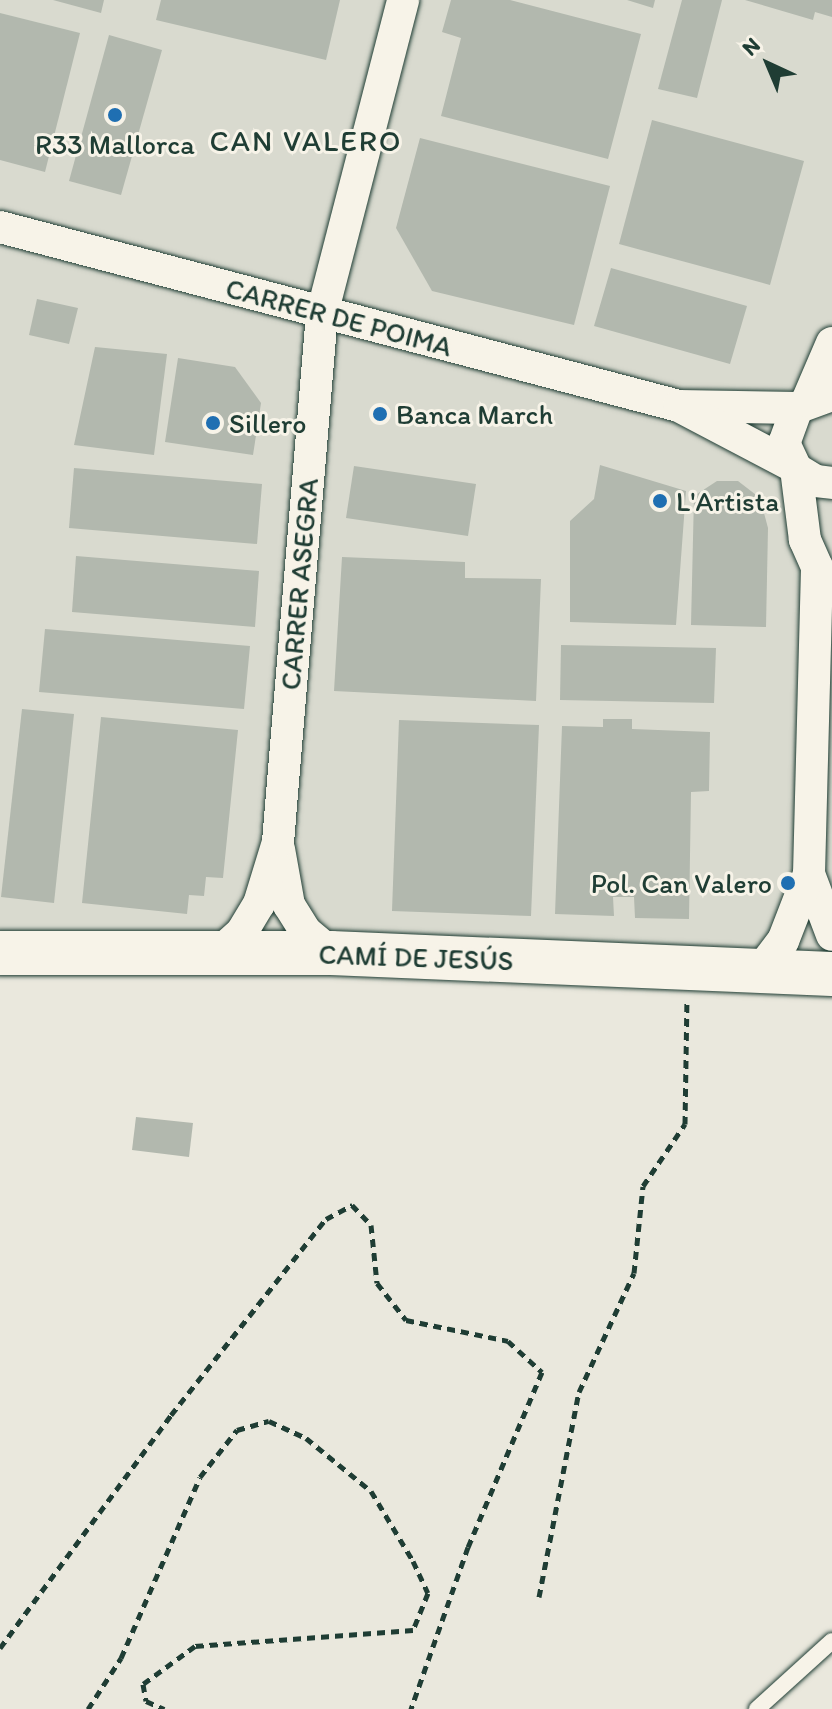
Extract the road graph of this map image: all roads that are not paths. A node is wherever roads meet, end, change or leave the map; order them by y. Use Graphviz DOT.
graph roads {
  1 [pos="403,0"];
  2 [pos="0,227"];
  3 [pos="322,314"];
  4 [pos="832,343"];
  5 [pos="812,401"];
  6 [pos="679,406"];
  7 [pos="794,468"];
  8 [pos="832,483"];
  9 [pos="832,536"];
  10 [pos="817,567"];
  11 [pos="278,842"];
  12 [pos="809,874"];
  13 [pos="832,935"];
  14 [pos="0,953"];
  15 [pos="219,953"];
  16 [pos="331,953"];
  17 [pos="760,971"];
  18 [pos="832,974"];
  19 [pos="832,1641"];
  20 [pos="757,1709"];
  1 -- 3 [label="street, CARRER ASEGRA"];
  2 -- 3 [label="street, CARRER DE POIMA"];
  3 -- 6 [label="street, CARRER DE POIMA"];
  3 -- 11 [label="street, CARRER ASEGRA"];
  4 -- 5 [label="street"];
  5 -- 6 [label="street, CARRER DE POIMA"];
  5 -- 7 [label="street"];
  6 -- 7 [label="street, CARRER DE POIMA"];
  7 -- 8 [label="street, CARRER DE POIMA"];
  7 -- 10 [label="street"];
  9 -- 10 [label="street"];
  10 -- 12 [label="street"];
  11 -- 15 [label="street"];
  11 -- 16 [label="street"];
  12 -- 13 [label="street"];
  12 -- 17 [label="street"];
  14 -- 15 [label="street, CAMÍ DE JESÚS"];
  15 -- 16 [label="street, CAMÍ DE JESÚS"];
  16 -- 17 [label="street, CAMÍ DE JESÚS"];
  17 -- 18 [label="street, CAMÍ DE JESÚS"];
  19 -- 20 [label="lane"];
}
